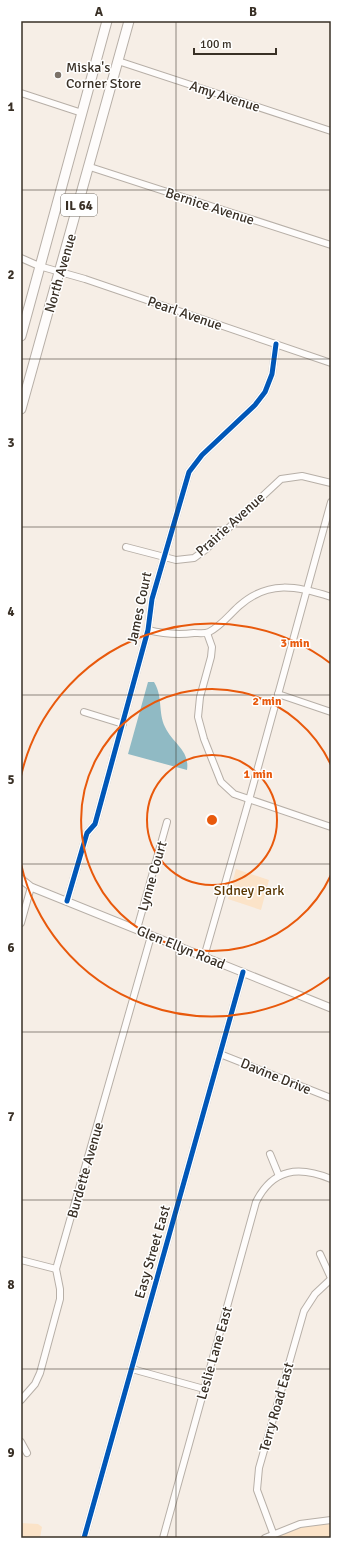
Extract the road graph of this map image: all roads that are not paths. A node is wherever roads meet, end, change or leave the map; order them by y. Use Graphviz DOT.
graph roads {
  1 [pos="107,21"];
  2 [pos="130,21"];
  3 [pos="118,61"];
  4 [pos="21,93"];
  5 [pos="82,113"];
  6 [pos="331,131"];
  7 [pos="90,167"];
  8 [pos="331,245"];
  9 [pos="21,258"];
  10 [pos="39,266"];
  11 [pos="60,272"];
  12 [pos="21,336"];
  13 [pos="276,344"];
  14 [pos="331,363"];
  15 [pos="21,409"];
  16 [pos="331,483"];
  17 [pos="331,502"];
  18 [pos="126,547"];
  19 [pos="163,558"];
  20 [pos="307,591"];
  21 [pos="331,597"];
  22 [pos="148,630"];
  23 [pos="207,633"];
  24 [pos="278,694"];
  25 [pos="84,712"];
  26 [pos="331,712"];
  27 [pos="123,724"];
  28 [pos="249,800"];
  29 [pos="167,822"];
  30 [pos="331,827"];
  31 [pos="21,879"];
  32 [pos="21,886"];
  33 [pos="31,887"];
  34 [pos="67,902"];
  35 [pos="21,923"];
  36 [pos="137,929"];
  37 [pos="151,936"];
  38 [pos="204,957"];
  39 [pos="243,972"];
  40 [pos="331,1008"];
  41 [pos="220,1054"];
  42 [pos="331,1098"];
  43 [pos="270,1154"];
  44 [pos="279,1176"];
  45 [pos="331,1179"];
  46 [pos="320,1254"];
  47 [pos="21,1260"];
  48 [pos="56,1270"];
  49 [pos="331,1279"];
  50 [pos="132,1369"];
  51 [pos="204,1389"];
  52 [pos="21,1400"];
  53 [pos="21,1442"];
  54 [pos="26,1453"];
  55 [pos="331,1520"];
  56 [pos="273,1533"];
  57 [pos="84,1538"];
  58 [pos="163,1538"];
  59 [pos="264,1538"];
  1 -- 5 [label="main road, North Avenue / IL 64"];
  2 -- 3 [label="main road, North Avenue / IL 64"];
  3 -- 6 [label="street, Amy Avenue"];
  3 -- 7 [label="main road, North Avenue / IL 64"];
  4 -- 5 [label="street"];
  5 -- 10 [label="main road, North Avenue / IL 64"];
  7 -- 8 [label="street, Bernice Avenue"];
  7 -- 11 [label="main road, North Avenue / IL 64"];
  9 -- 10 [label="street, Pearl Avenue"];
  10 -- 11 [label="street, Pearl Avenue"];
  10 -- 12 [label="main road, North Avenue / IL 64"];
  11 -- 13 [label="street, Pearl Avenue"];
  11 -- 15 [label="main road, North Avenue / IL 64"];
  13 -- 14 [label="street, Pearl Avenue"];
  13 -- 19 [label="street, James Court"];
  16 -- 19 [label="street, Prairie Avenue"];
  17 -- 20 [label="street"];
  18 -- 19 [label="street, Prairie Avenue"];
  19 -- 22 [label="street, James Court"];
  20 -- 21 [label="street"];
  20 -- 23 [label="street"];
  20 -- 24 [label="street"];
  22 -- 23 [label="street"];
  22 -- 27 [label="street, James Court"];
  23 -- 28 [label="street"];
  24 -- 26 [label="street"];
  24 -- 28 [label="street"];
  25 -- 27 [label="street"];
  27 -- 34 [label="street, James Court"];
  28 -- 30 [label="street"];
  28 -- 38 [label="street"];
  29 -- 36 [label="street, Lynne Court"];
  31 -- 33 [label="street, Glen Ellyn Road"];
  32 -- 33 [label="street, Glen Ellyn Road"];
  33 -- 34 [label="street, Glen Ellyn Road"];
  33 -- 35 [label="street"];
  34 -- 36 [label="street, Glen Ellyn Road"];
  36 -- 37 [label="street, Glen Ellyn Road"];
  37 -- 38 [label="street, Glen Ellyn Road"];
  37 -- 48 [label="street, Burdette Avenue"];
  38 -- 39 [label="street, Glen Ellyn Road"];
  39 -- 40 [label="street, Glen Ellyn Road"];
  39 -- 41 [label="street, Easy Street East"];
  41 -- 42 [label="street, Davine Drive"];
  41 -- 50 [label="street, Easy Street East"];
  43 -- 44 [label="street"];
  44 -- 45 [label="street"];
  44 -- 51 [label="street, Leslie Lane East"];
  46 -- 49 [label="street"];
  47 -- 48 [label="street"];
  48 -- 52 [label="street, Burdette Avenue"];
  49 -- 56 [label="street, Terry Road East"];
  50 -- 51 [label="street"];
  50 -- 57 [label="street, Easy Street East"];
  51 -- 58 [label="street, Leslie Lane East"];
  53 -- 54 [label="street"];
  55 -- 56 [label="street"];
  56 -- 59 [label="street"];
}
